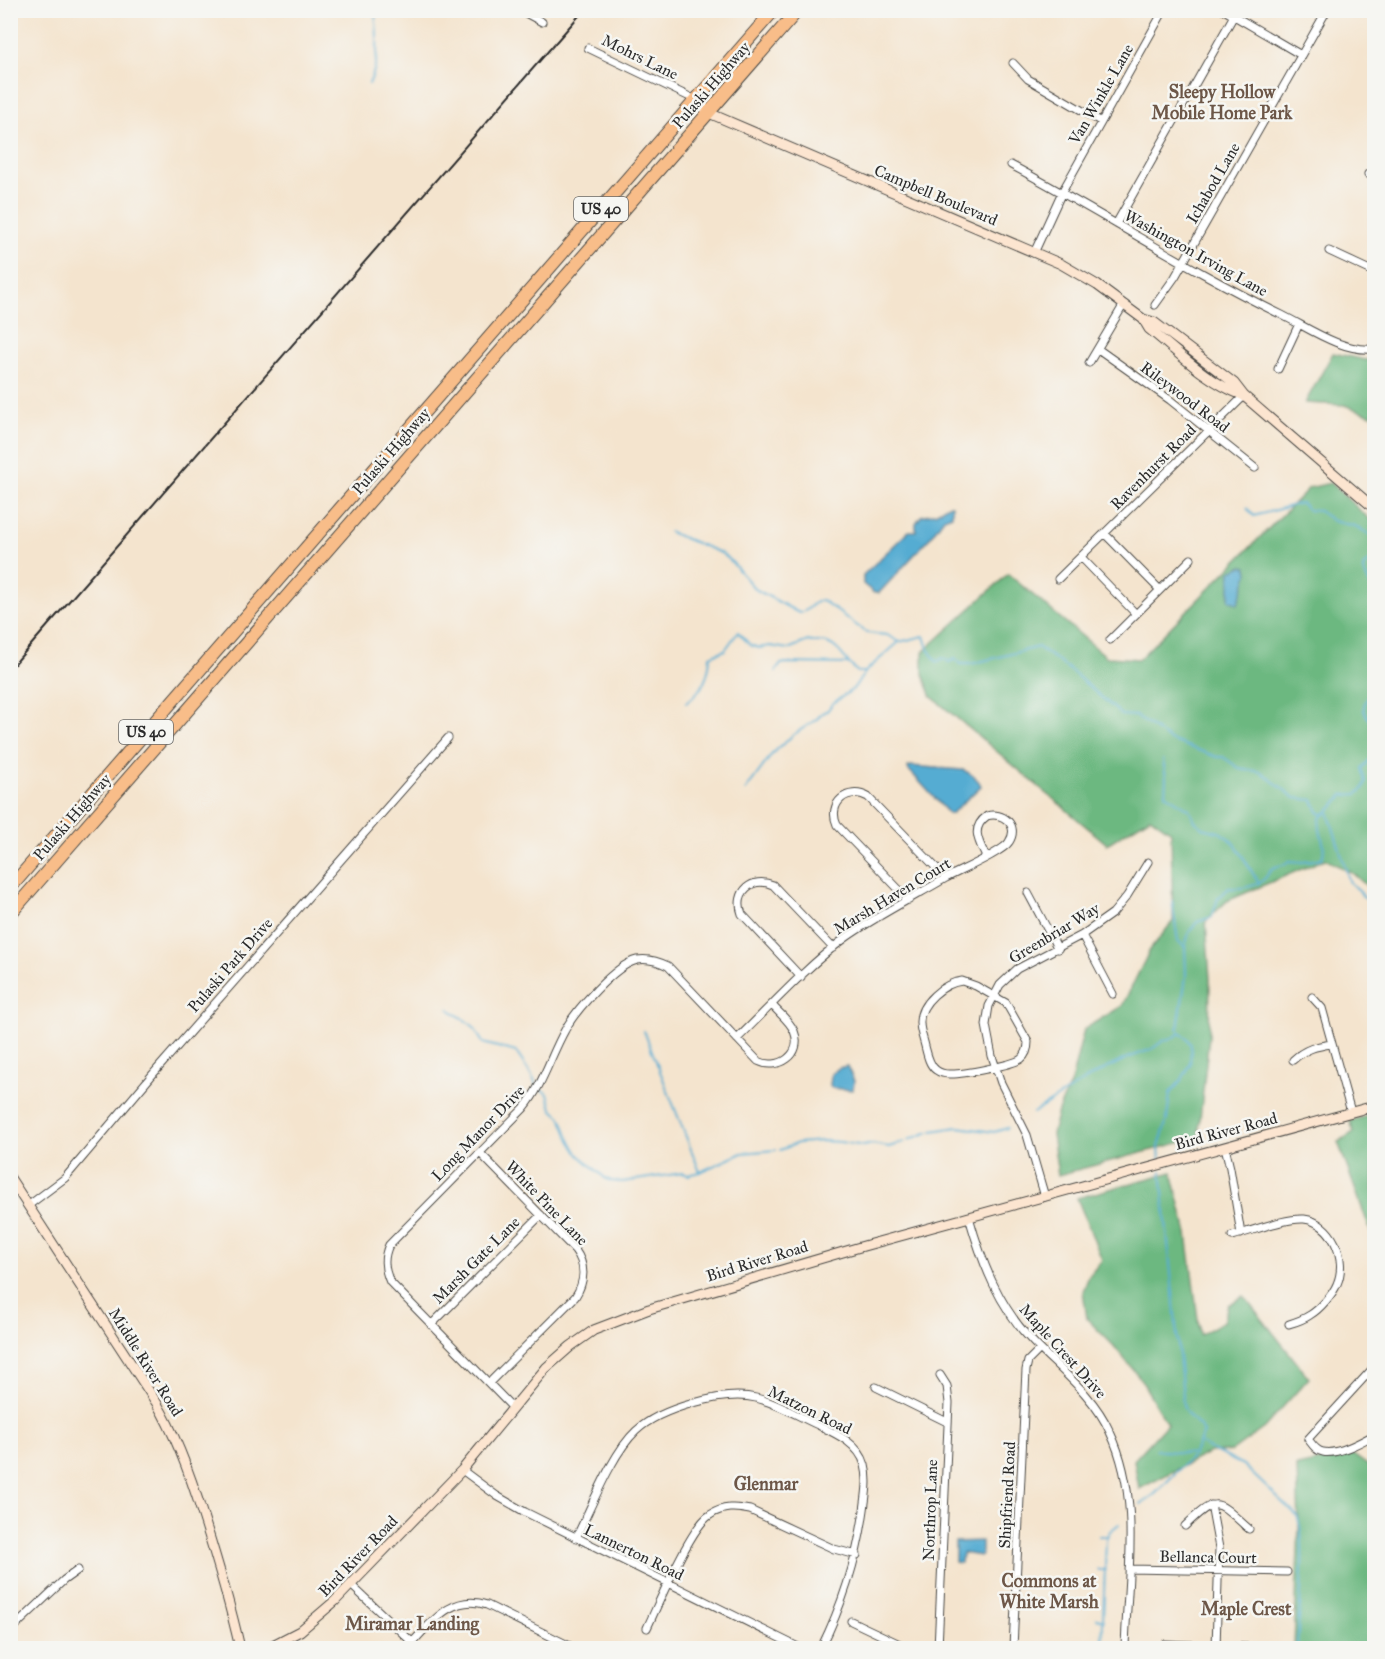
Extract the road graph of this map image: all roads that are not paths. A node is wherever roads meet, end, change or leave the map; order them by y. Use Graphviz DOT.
graph roads {
  1 [pos="520,10"];
  2 [pos="774,10"];
  3 [pos="798,10"];
  4 [pos="1164,10"];
  5 [pos="1224,10"];
  6 [pos="1327,10"];
  7 [pos="1235,13"];
  8 [pos="542,22"];
  9 [pos="588,48"];
  10 [pos="1301,55"];
  11 [pos="1013,63"];
  12 [pos="696,100"];
  13 [pos="709,113"];
  14 [pos="1100,121"];
  15 [pos="1011,165"];
  16 [pos="1062,192"];
  17 [pos="1116,224"];
  18 [pos="1329,251"];
  19 [pos="1034,253"];
  20 [pos="1183,263"];
  21 [pos="1374,272"];
  22 [pos="1124,304"];
  23 [pos="1155,305"];
  24 [pos="1299,324"];
  25 [pos="1098,349"];
  26 [pos="1374,349"];
  27 [pos="1089,363"];
  28 [pos="1278,369"];
  29 [pos="1244,396"];
  30 [pos="1209,430"];
  31 [pos="1255,468"];
  32 [pos="1374,508"];
  33 [pos="1105,534"];
  34 [pos="1081,558"];
  35 [pos="1191,559"];
  36 [pos="1058,579"];
  37 [pos="1160,590"];
  38 [pos="1136,614"];
  39 [pos="1110,640"];
  40 [pos="448,738"];
  41 [pos="986,857"];
  42 [pos="1148,862"];
  43 [pos="946,878"];
  44 [pos="10,888"];
  45 [pos="1028,893"];
  46 [pos="909,900"];
  47 [pos="10,914"];
  48 [pos="1082,935"];
  49 [pos="833,948"];
  50 [pos="1058,949"];
  51 [pos="801,977"];
  52 [pos="1113,994"];
  53 [pos="994,996"];
  54 [pos="1312,997"];
  55 [pos="772,1005"];
  56 [pos="737,1039"];
  57 [pos="1332,1044"];
  58 [pos="1293,1060"];
  59 [pos="996,1066"];
  60 [pos="1374,1106"];
  61 [pos="1351,1112"];
  62 [pos="1224,1147"];
  63 [pos="480,1153"];
  64 [pos="10,1178"];
  65 [pos="1045,1197"];
  66 [pos="29,1205"];
  67 [pos="541,1215"];
  68 [pos="969,1218"];
  69 [pos="1241,1234"];
  70 [pos="1232,1236"];
  71 [pos="1289,1324"];
  72 [pos="431,1325"];
  73 [pos="1040,1349"];
  74 [pos="1374,1367"];
  75 [pos="940,1375"];
  76 [pos="489,1383"];
  77 [pos="876,1387"];
  78 [pos="513,1408"];
  79 [pos="947,1422"];
  80 [pos="1374,1435"];
  81 [pos="462,1470"];
  82 [pos="1210,1505"];
  83 [pos="1185,1526"];
  84 [pos="1249,1529"];
  85 [pos="576,1538"];
  86 [pos="857,1555"];
  87 [pos="1129,1569"];
  88 [pos="78,1570"];
  89 [pos="1220,1571"];
  90 [pos="1287,1572"];
  91 [pos="669,1584"];
  92 [pos="351,1586"];
  93 [pos="851,1621"];
  94 [pos="647,1628"];
  95 [pos="10,1631"];
  96 [pos="1164,1644"];
  97 [pos="410,1646"];
  98 [pos="240,1648"];
  99 [pos="267,1648"];
  100 [pos="574,1648"];
  101 [pos="800,1648"];
  102 [pos="821,1648"];
  103 [pos="908,1648"];
  104 [pos="938,1648"];
  105 [pos="1013,1648"];
  106 [pos="1125,1648"];
  107 [pos="1216,1648"];
  108 [pos="1271,1648"];
  1 -- 8 [label="street"];
  2 -- 12 [label="highway, Pulaski Highway / US 40"];
  3 -- 13 [label="highway, Pulaski Highway / US 40"];
  4 -- 14 [label="street, Van Winkle Lane"];
  5 -- 7 [label="street"];
  6 -- 10 [label="street, Ichabod Lane"];
  7 -- 10 [label="street"];
  7 -- 17 [label="street"];
  9 -- 12 [label="street, Mohrs Lane"];
  10 -- 20 [label="street, Ichabod Lane"];
  11 -- 14 [label="street"];
  12 -- 13 [label="street, Mohrs Lane"];
  12 -- 44 [label="highway, Pulaski Highway / US 40"];
  13 -- 19 [label="street, Campbell Boulevard"];
  13 -- 47 [label="highway, Pulaski Highway / US 40"];
  14 -- 16 [label="street, Van Winkle Lane"];
  15 -- 16 [label="street, Washington Irving Lane"];
  16 -- 17 [label="street, Washington Irving Lane"];
  16 -- 19 [label="street, Van Winkle Lane"];
  17 -- 20 [label="street, Washington Irving Lane"];
  18 -- 21 [label="street"];
  19 -- 22 [label="street, Campbell Boulevard"];
  20 -- 23 [label="street, Ichabod Lane"];
  20 -- 24 [label="street, Washington Irving Lane"];
  22 -- 25 [label="street"];
  22 -- 29 [label="street, Campbell Boulevard"];
  24 -- 26 [label="street, Washington Irving Lane"];
  24 -- 28 [label="street"];
  25 -- 27 [label="street"];
  25 -- 30 [label="street, Rileywood Road"];
  29 -- 30 [label="street, Ravenhurst Road"];
  29 -- 32 [label="street, Campbell Boulevard"];
  30 -- 31 [label="street, Rileywood Road"];
  30 -- 33 [label="street, Ravenhurst Road"];
  33 -- 34 [label="street, Ravenhurst Road"];
  33 -- 37 [label="street"];
  34 -- 36 [label="street, Ravenhurst Road"];
  34 -- 38 [label="street"];
  35 -- 37 [label="street"];
  37 -- 38 [label="street"];
  38 -- 39 [label="street"];
  40 -- 66 [label="street, Pulaski Park Drive"];
  41 -- 41 [label="street, Marsh Haven Court"];
  41 -- 43 [label="street, Marsh Haven Court"];
  42 -- 48 [label="street, Greenbriar Way"];
  43 -- 46 [label="street, Marsh Haven Court"];
  43 -- 46 [label="street"];
  45 -- 50 [label="street"];
  46 -- 49 [label="street, Marsh Haven Court"];
  48 -- 50 [label="street, Greenbriar Way"];
  48 -- 52 [label="street"];
  49 -- 51 [label="street, Marsh Haven Court"];
  49 -- 51 [label="street"];
  50 -- 53 [label="street, Greenbriar Way"];
  51 -- 55 [label="street, Marsh Haven Court"];
  53 -- 59 [label="street, Greenbriar Way"];
  53 -- 59 [label="street"];
  53 -- 59 [label="street"];
  54 -- 57 [label="street"];
  55 -- 56 [label="street, Marsh Haven Court"];
  55 -- 56 [label="street, Long Manor Drive"];
  56 -- 63 [label="street, Long Manor Drive"];
  57 -- 58 [label="street"];
  57 -- 61 [label="street"];
  59 -- 65 [label="street, Greenbriar Way"];
  60 -- 61 [label="street, Bird River Road"];
  61 -- 62 [label="street, Bird River Road"];
  62 -- 65 [label="street, Bird River Road"];
  62 -- 69 [label="street"];
  63 -- 67 [label="street, White Pine Lane"];
  63 -- 72 [label="street, Long Manor Drive"];
  64 -- 66 [label="street, Middle River Road"];
  65 -- 68 [label="street, Bird River Road"];
  66 -- 98 [label="street, Middle River Road"];
  67 -- 72 [label="street, Marsh Gate Lane"];
  67 -- 76 [label="street, White Pine Lane"];
  68 -- 73 [label="street, Maple Crest Drive"];
  68 -- 78 [label="street, Bird River Road"];
  69 -- 70 [label="street"];
  69 -- 71 [label="street"];
  72 -- 76 [label="street, Long Manor Drive"];
  73 -- 87 [label="street, Maple Crest Drive"];
  73 -- 105 [label="street, Shipfriend Road"];
  74 -- 80 [label="street"];
  75 -- 79 [label="street, Northrop Lane"];
  76 -- 78 [label="street, Long Manor Drive"];
  77 -- 79 [label="street"];
  78 -- 81 [label="street, Bird River Road"];
  79 -- 104 [label="street, Northrop Lane"];
  81 -- 85 [label="street, Lannerton Road"];
  81 -- 92 [label="street, Bird River Road"];
  82 -- 83 [label="street"];
  82 -- 84 [label="street"];
  82 -- 89 [label="street"];
  85 -- 86 [label="street, Matzon Road"];
  85 -- 91 [label="street, Lannerton Road"];
  86 -- 91 [label="street"];
  86 -- 102 [label="street, Matzon Road"];
  87 -- 89 [label="street, Bellanca Court"];
  87 -- 106 [label="street, Maple Crest Drive"];
  88 -- 95 [label="street"];
  89 -- 90 [label="street, Bellanca Court"];
  89 -- 107 [label="street"];
  91 -- 94 [label="street"];
  91 -- 101 [label="street, Lannerton Road"];
  92 -- 97 [label="street"];
  92 -- 99 [label="street, Bird River Road"];
  93 -- 103 [label="street"];
  96 -- 107 [label="street"];
  97 -- 100 [label="street"];
  107 -- 108 [label="street"];
}
